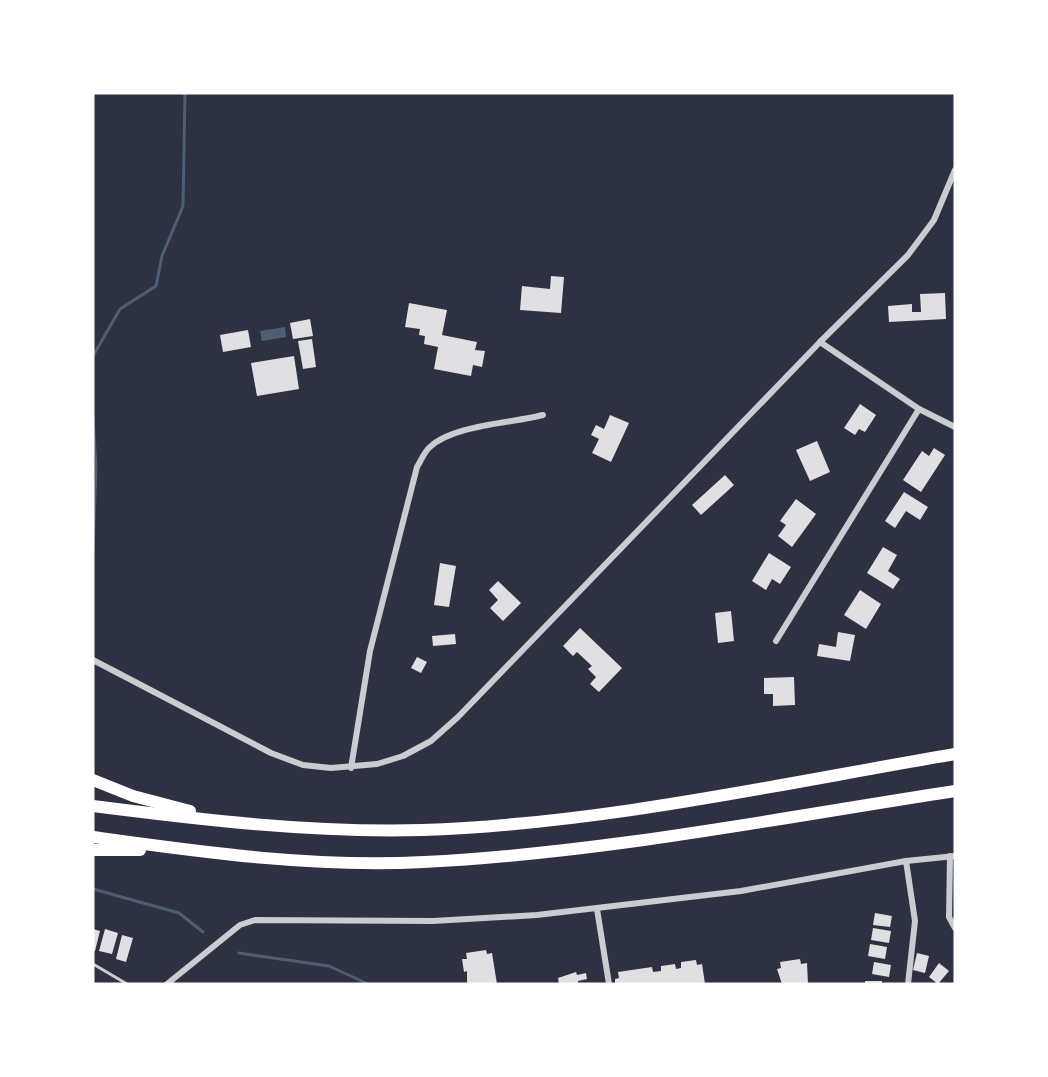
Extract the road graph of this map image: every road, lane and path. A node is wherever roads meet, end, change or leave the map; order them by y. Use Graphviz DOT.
graph roads {
  1 [pos="955,170"];
  2 [pos="953,185"];
  3 [pos="820,342"];
  4 [pos="919,409"];
  5 [pos="543,415"];
  6 [pos="955,427"];
  7 [pos="777,640"];
  8 [pos="93,660"];
  9 [pos="955,754"];
  10 [pos="351,768"];
  11 [pos="93,780"];
  12 [pos="955,791"];
  13 [pos="93,806"];
  14 [pos="231,823"];
  15 [pos="93,837"];
  16 [pos="93,850"];
  17 [pos="196,851"];
  18 [pos="952,856"];
  19 [pos="906,861"];
  20 [pos="597,909"];
  21 [pos="955,928"];
  22 [pos="93,964"];
  23 [pos="127,984"];
  24 [pos="167,984"];
  25 [pos="609,984"];
  26 [pos="908,984"];
  1 -- 2 [label="street"];
  2 -- 3 [label="street"];
  3 -- 4 [label="street"];
  3 -- 10 [label="street"];
  4 -- 6 [label="street"];
  4 -- 7 [label="street"];
  5 -- 10 [label="street"];
  8 -- 10 [label="street"];
  9 -- 14 [label="highway"];
  11 -- 14 [label="highway"];
  12 -- 17 [label="highway"];
  13 -- 14 [label="highway"];
  15 -- 17 [label="highway"];
  16 -- 17 [label="highway"];
  18 -- 19 [label="street"];
  18 -- 21 [label="street"];
  19 -- 20 [label="street"];
  19 -- 26 [label="street"];
  20 -- 24 [label="street"];
  20 -- 25 [label="street"];
  22 -- 23 [label="lane"];
}
